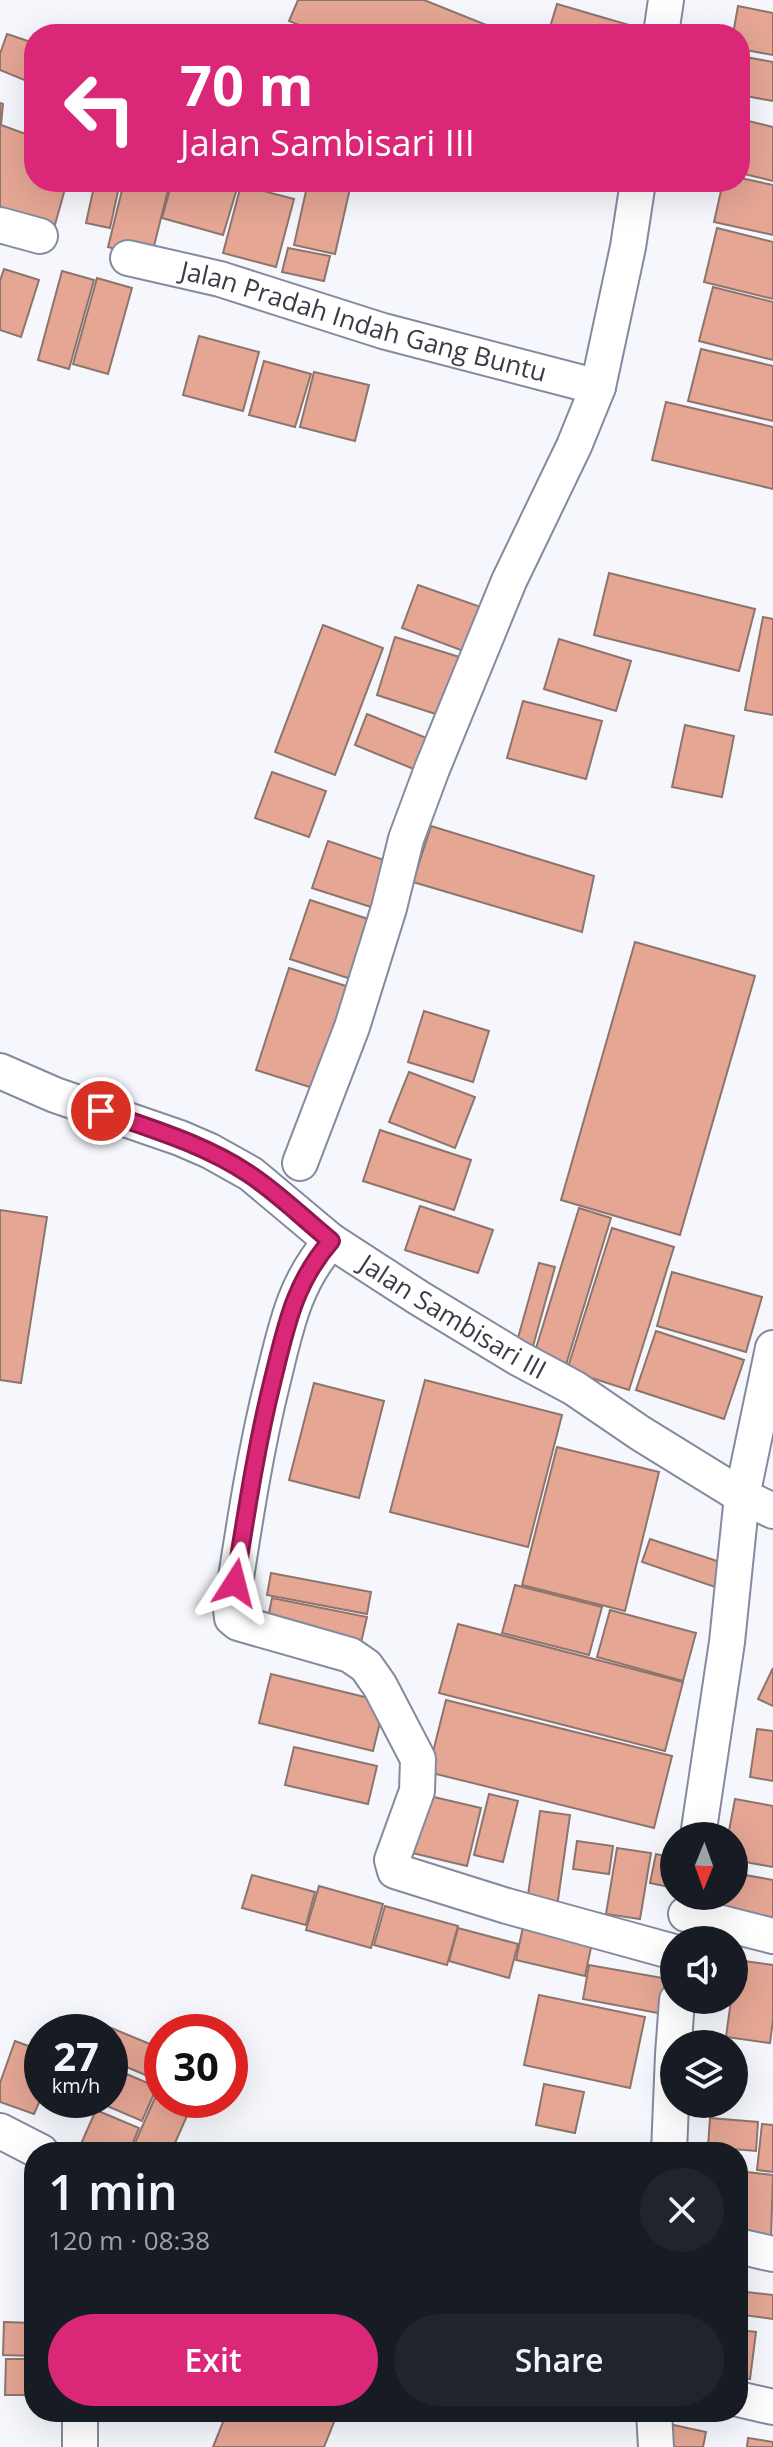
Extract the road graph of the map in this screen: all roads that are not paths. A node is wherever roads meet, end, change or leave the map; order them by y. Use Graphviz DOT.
graph roads {
  1 [pos="666,0"];
  2 [pos="662,24"];
  3 [pos="636,192"];
  4 [pos="0,225"];
  5 [pos="40,236"];
  6 [pos="128,258"];
  7 [pos="598,387"];
  8 [pos="0,1071"];
  9 [pos="300,1163"];
  10 [pos="331,1241"];
  11 [pos="773,1348"];
  12 [pos="742,1496"];
  13 [pos="773,1511"];
  14 [pos="700,1822"];
  15 [pos="686,1917"];
  16 [pos="773,1936"];
  17 [pos="660,1948"];
  18 [pos="676,2014"];
  19 [pos="0,2131"];
  20 [pos="669,2142"];
  21 [pos="24,2143"];
  22 [pos="748,2248"];
  23 [pos="773,2254"];
  24 [pos="748,2401"];
  25 [pos="773,2407"];
  26 [pos="80,2422"];
  27 [pos="655,2422"];
  28 [pos="80,2447"];
  29 [pos="656,2447"];
  1 -- 2 [label="street"];
  3 -- 7 [label="street"];
  4 -- 5 [label="street"];
  6 -- 7 [label="street, Jalan Pradah Indah Gang Buntu"];
  7 -- 9 [label="street"];
  8 -- 10 [label="street, Jalan Sambisari III"];
  10 -- 12 [label="street, Jalan Sambisari III"];
  10 -- 17 [label="street"];
  11 -- 12 [label="street"];
  12 -- 13 [label="street, Jalan Sambisari III"];
  12 -- 14 [label="street"];
  15 -- 16 [label="street"];
  18 -- 20 [label="street"];
  19 -- 21 [label="street"];
  22 -- 23 [label="street"];
  24 -- 25 [label="street"];
  26 -- 28 [label="street"];
  27 -- 29 [label="street"];
}
